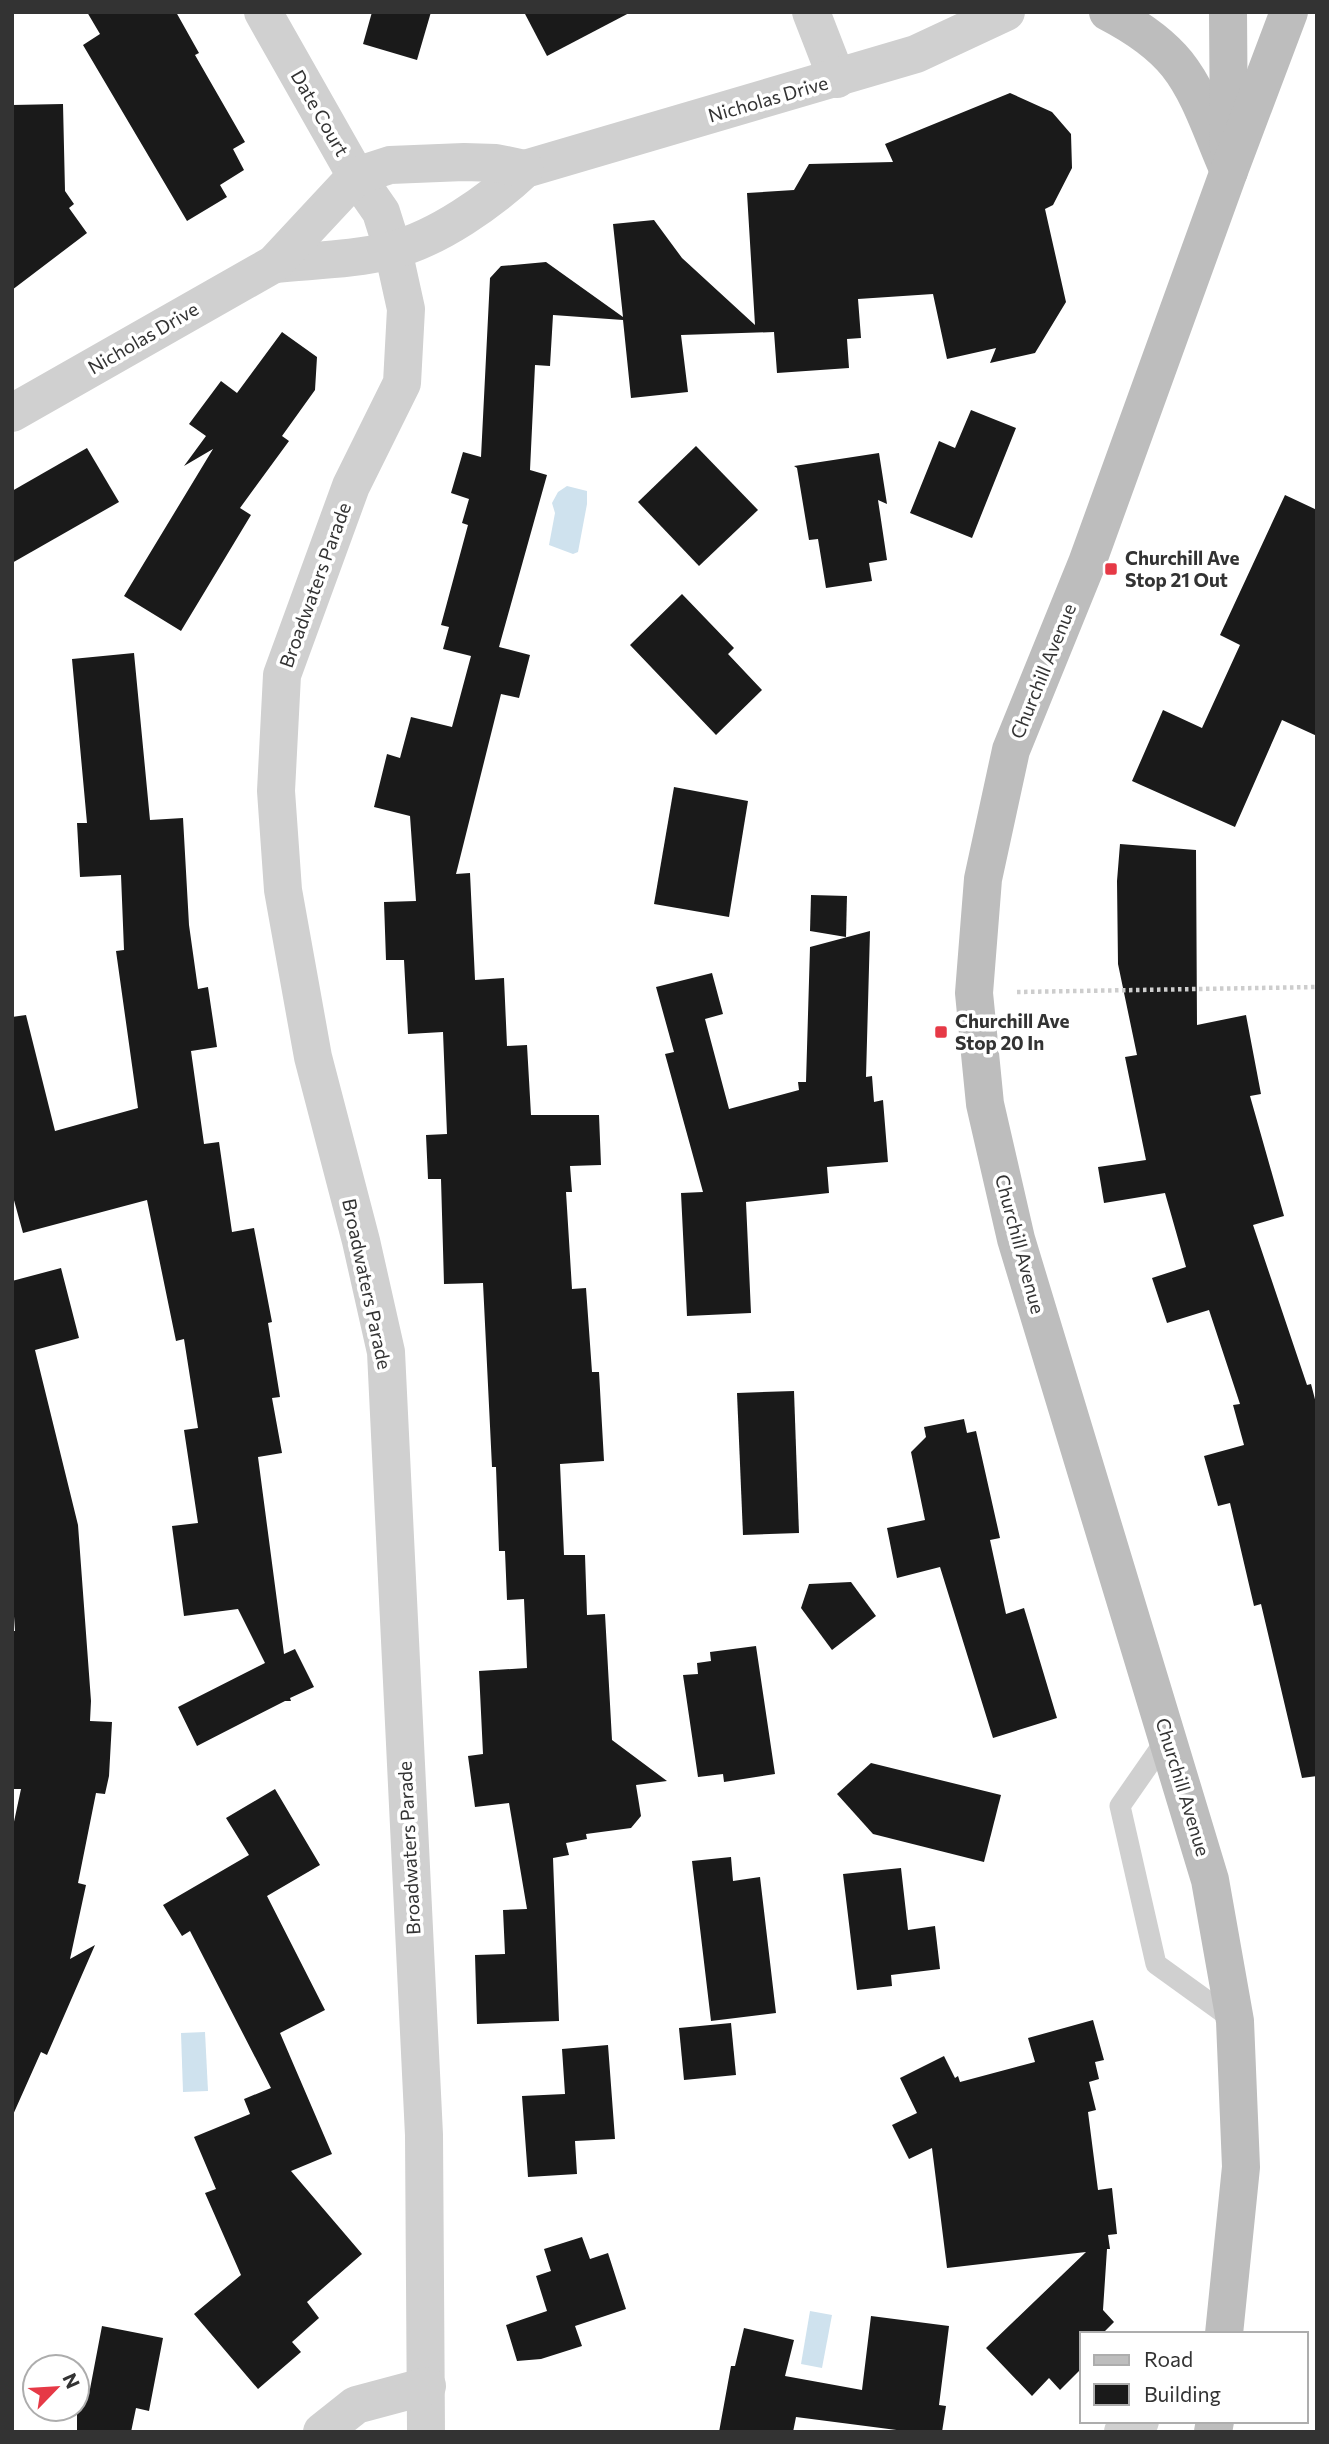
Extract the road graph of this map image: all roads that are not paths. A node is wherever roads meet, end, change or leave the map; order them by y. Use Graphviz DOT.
graph roads {
  1 [pos="263,12"];
  2 [pos="811,12"];
  3 [pos="1006,12"];
  4 [pos="1108,12"];
  5 [pos="1228,12"];
  6 [pos="1289,12"];
  7 [pos="837,79"];
  8 [pos="525,169"];
  9 [pos="1229,171"];
  10 [pos="356,176"];
  11 [pos="381,212"];
  12 [pos="393,250"];
  13 [pos="274,264"];
  14 [pos="12,413"];
  15 [pos="1168,1737"];
  16 [pos="1235,2021"];
  17 [pos="1224,2332"];
  18 [pos="428,2386"];
  19 [pos="322,2432"];
  20 [pos="426,2432"];
  1 -- 10 [label="street, Date Court"];
  2 -- 7 [label="street"];
  3 -- 7 [label="street, Nicholas Drive"];
  4 -- 9 [label="street"];
  5 -- 9 [label="street, Churchill Avenue"];
  6 -- 9 [label="street, Churchill Avenue"];
  7 -- 8 [label="street, Nicholas Drive"];
  8 -- 10 [label="street, Nicholas Drive"];
  8 -- 12 [label="street, Nicholas Drive"];
  9 -- 15 [label="street, Churchill Avenue"];
  10 -- 11 [label="street, Date Court"];
  10 -- 13 [label="street, Nicholas Drive"];
  11 -- 12 [label="street, Broadwaters Parade"];
  12 -- 13 [label="street, Nicholas Drive"];
  12 -- 18 [label="street, Broadwaters Parade"];
  13 -- 14 [label="street, Nicholas Drive"];
  15 -- 16 [label="street, Churchill Avenue"];
  15 -- 16 [label="lane"];
  16 -- 17 [label="street, Churchill Avenue"];
  18 -- 19 [label="street"];
  18 -- 20 [label="street, Broadwaters Parade"];
}
